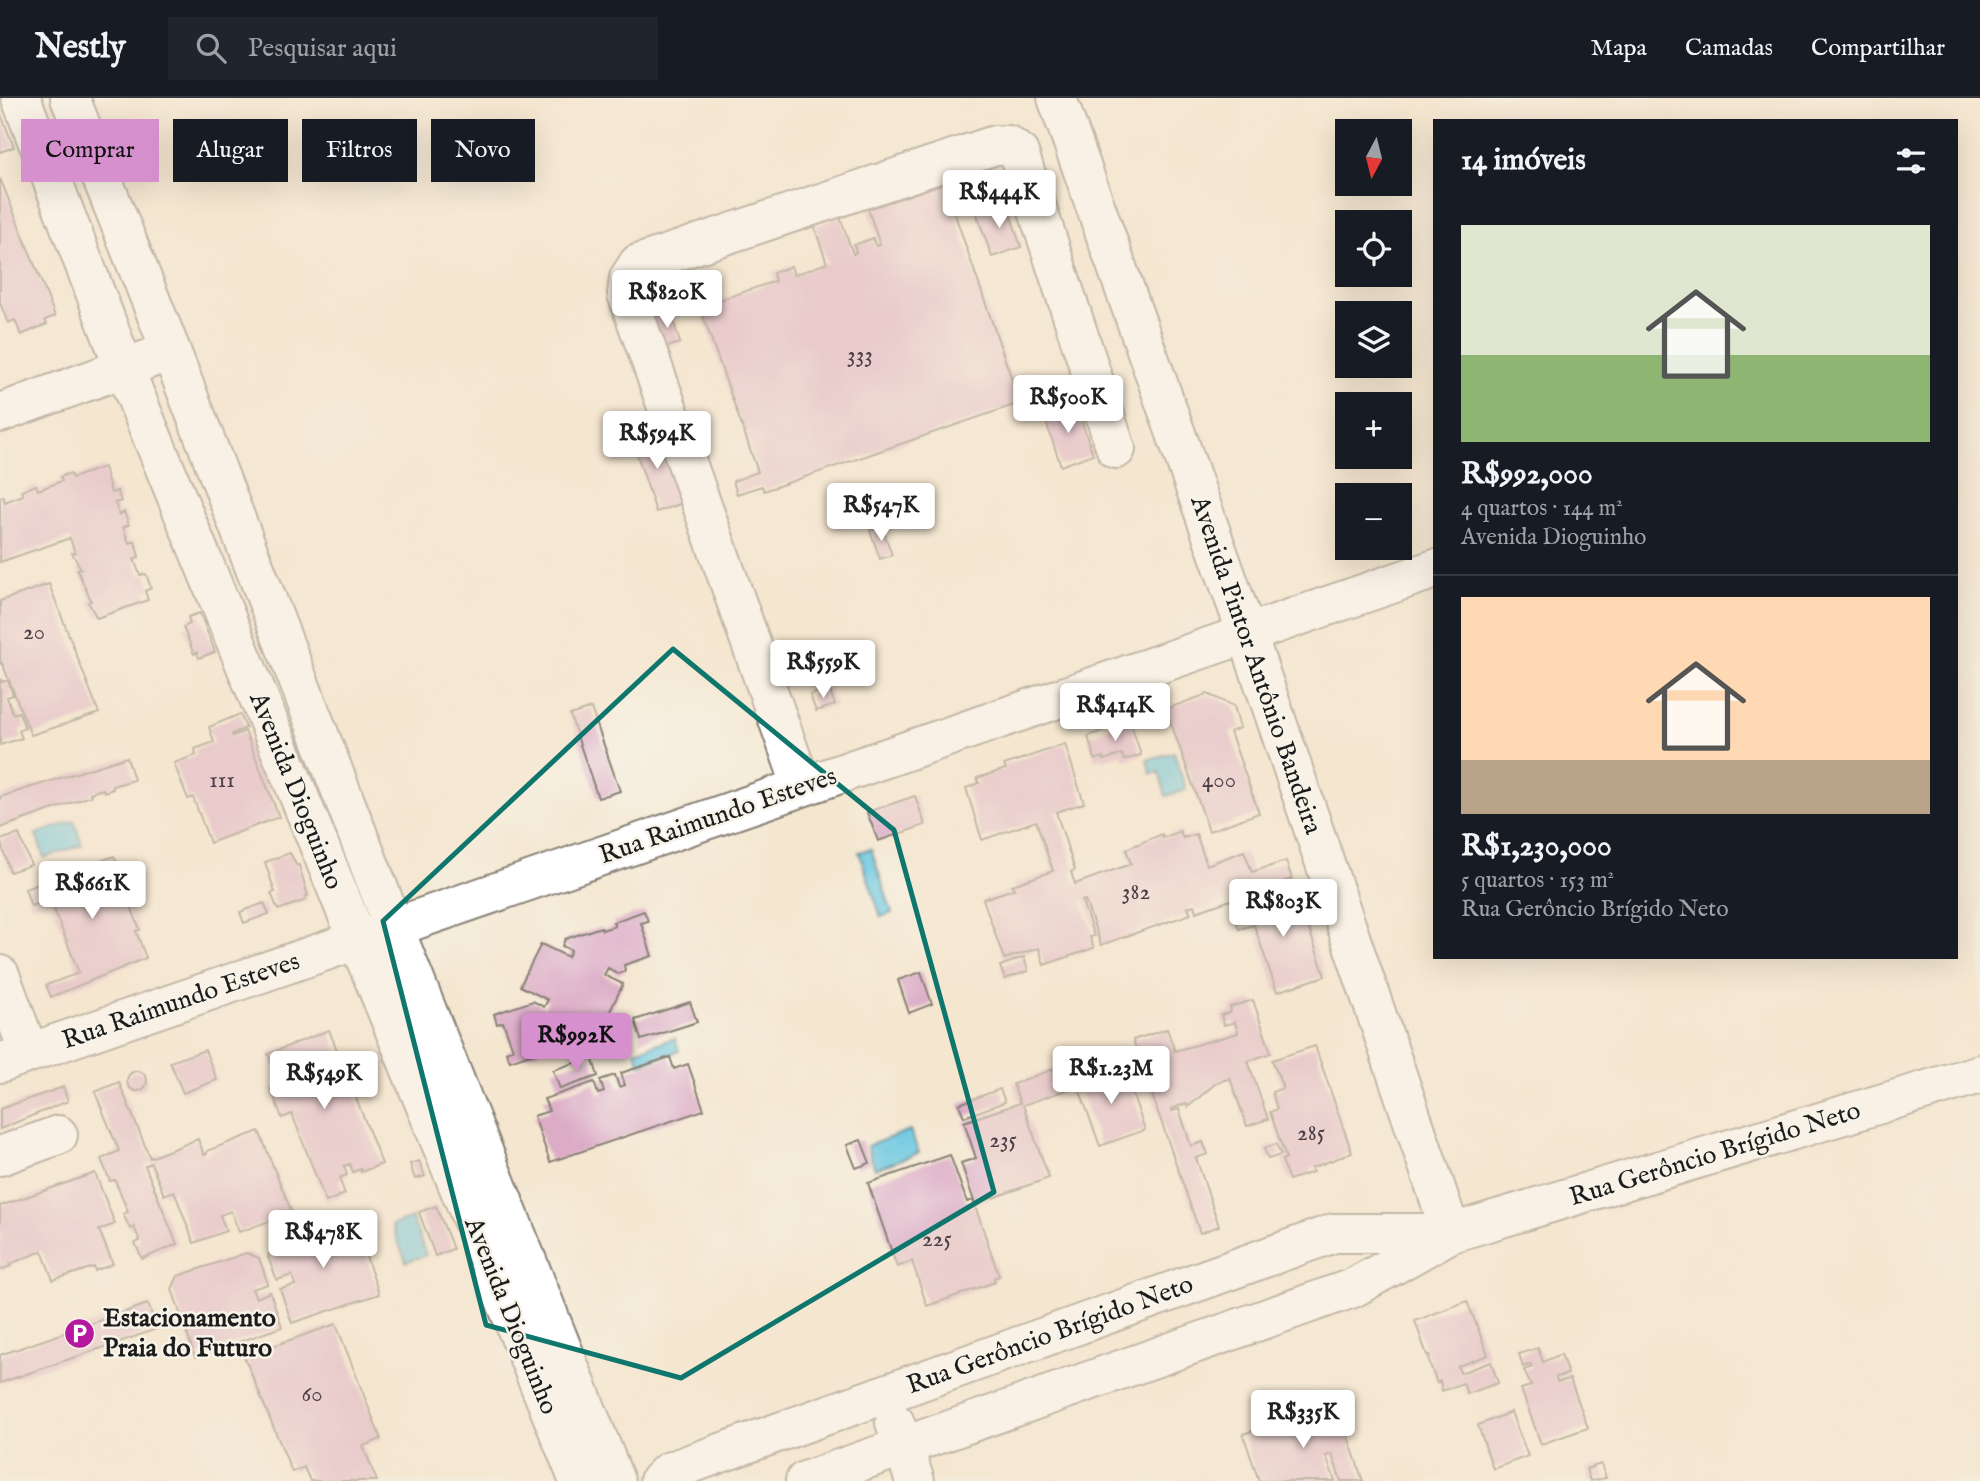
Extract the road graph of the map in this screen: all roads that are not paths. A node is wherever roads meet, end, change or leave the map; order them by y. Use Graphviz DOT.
graph roads {
  1 [pos="21,98"];
  2 [pos="70,98"];
  3 [pos="1057,98"];
  4 [pos="171,351"];
  5 [pos="124,368"];
  6 [pos="0,412"];
  7 [pos="1116,449"];
  8 [pos="1433,570"];
  9 [pos="1247,634"];
  10 [pos="802,787"];
  11 [pos="394,928"];
  12 [pos="357,940"];
  13 [pos="0,975"];
  14 [pos="15,1058"];
  15 [pos="1980,1074"];
  16 [pos="58,1135"];
  17 [pos="0,1156"];
  18 [pos="1451,1233"];
  19 [pos="885,1394"];
  20 [pos="909,1464"];
  21 [pos="579,1481"];
  22 [pos="615,1481"];
  23 [pos="659,1481"];
  24 [pos="804,1481"];
  1 -- 5 [label="street, Avenida Dioguinho"];
  2 -- 4 [label="street, Avenida Dioguinho"];
  3 -- 9 [label="street, Avenida Pintor Antônio Bandeira"];
  4 -- 5 [label="street"];
  4 -- 11 [label="street, Avenida Dioguinho"];
  5 -- 6 [label="street"];
  5 -- 12 [label="street, Avenida Dioguinho"];
  7 -- 10 [label="street"];
  8 -- 9 [label="street, Rua Raimundo Esteves"];
  9 -- 10 [label="street, Rua Raimundo Esteves"];
  9 -- 18 [label="street, Avenida Pintor Antônio Bandeira"];
  10 -- 11 [label="street, Rua Raimundo Esteves"];
  11 -- 12 [label="street, Rua Raimundo Esteves"];
  11 -- 22 [label="street, Avenida Dioguinho"];
  12 -- 14 [label="street, Rua Raimundo Esteves"];
  12 -- 21 [label="street, Avenida Dioguinho"];
  13 -- 14 [label="street"];
  15 -- 18 [label="street, Rua Gerôncio Brígido Neto"];
  16 -- 17 [label="street"];
  18 -- 19 [label="street, Rua Gerôncio Brígido Neto"];
  18 -- 20 [label="street, Rua Gerôncio Brígido Neto"];
  19 -- 20 [label="street"];
  19 -- 23 [label="street, Rua Gerôncio Brígido Neto"];
  20 -- 24 [label="street, Rua Gerôncio Brígido Neto"];
}
